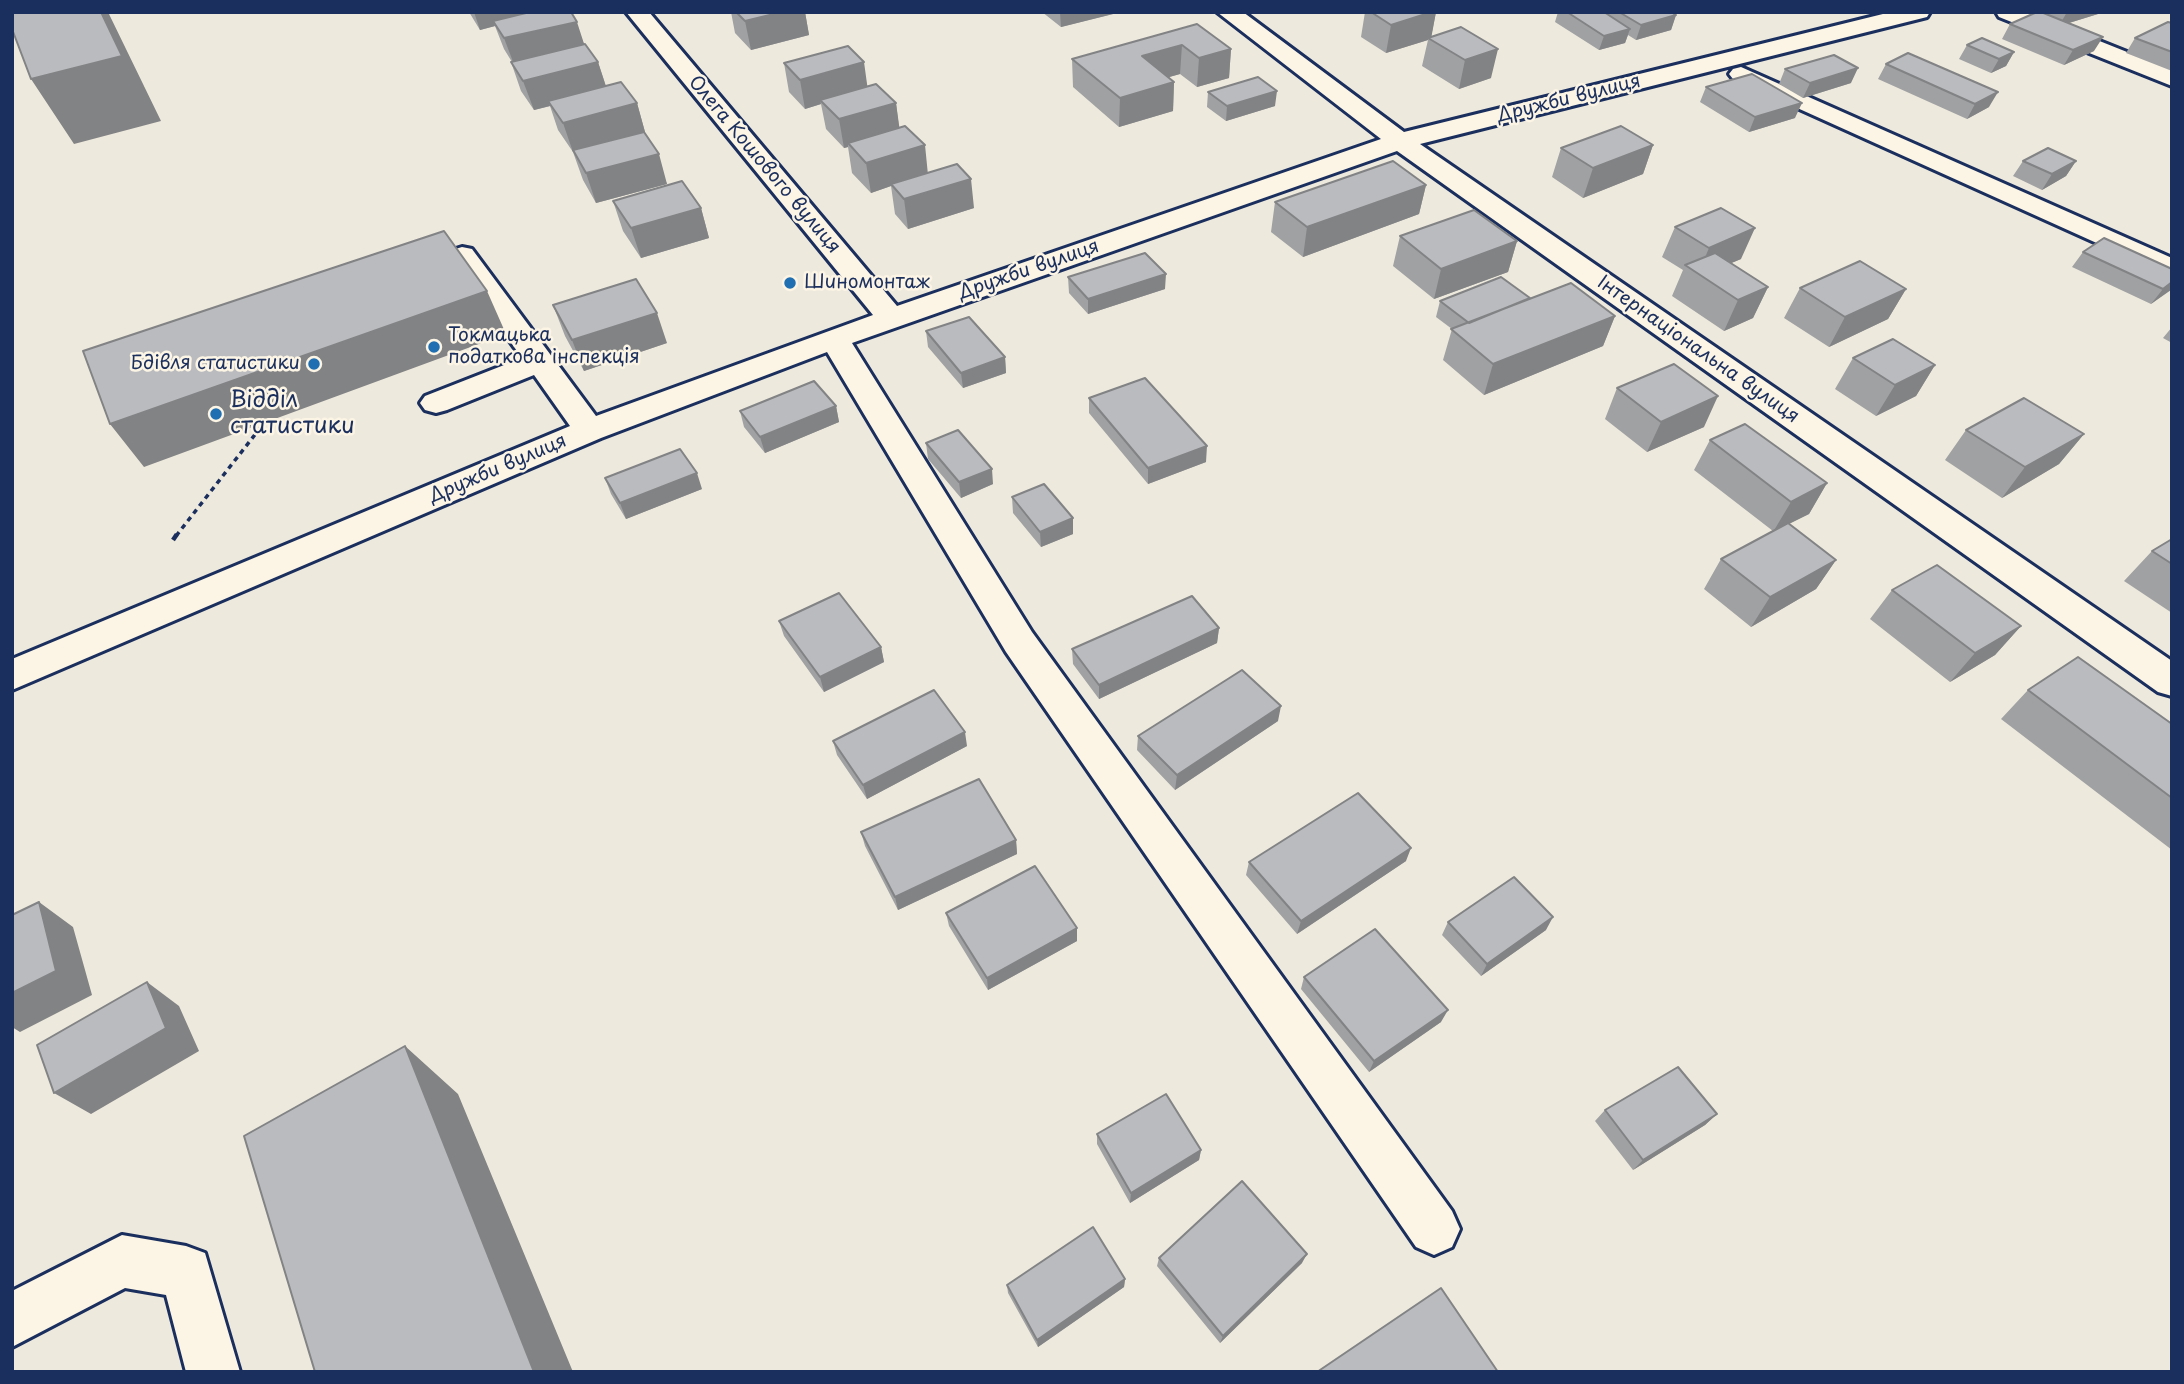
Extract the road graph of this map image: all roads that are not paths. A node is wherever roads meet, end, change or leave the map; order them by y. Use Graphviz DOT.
graph roads {
  1 [pos="636,12"];
  2 [pos="1228,12"];
  3 [pos="1919,12"];
  4 [pos="2007,12"];
  5 [pos="1716,63"];
  6 [pos="2172,79"];
  7 [pos="1400,141"];
  8 [pos="2172,269"];
  9 [pos="384,281"];
  10 [pos="891,318"];
  11 [pos="834,339"];
  12 [pos="540,362"];
  13 [pos="436,403"];
  14 [pos="590,430"];
  15 [pos="12,675"];
  16 [pos="2172,681"];
  17 [pos="1434,1229"];
  18 [pos="12,1320"];
  19 [pos="213,1372"];
  1 -- 10 [label="street, Олега Кошового вулиця"];
  2 -- 7 [label="street, Інтернаціональна вулиця"];
  3 -- 5 [label="street, Дружби вулиця"];
  4 -- 6 [label="street"];
  5 -- 7 [label="street, Дружби вулиця"];
  5 -- 8 [label="street"];
  7 -- 10 [label="street, Дружби вулиця"];
  7 -- 16 [label="street, Інтернаціональна вулиця"];
  9 -- 12 [label="street"];
  10 -- 11 [label="street, Дружби вулиця"];
  11 -- 14 [label="street, Дружби вулиця"];
  11 -- 17 [label="street"];
  12 -- 13 [label="street"];
  12 -- 14 [label="street"];
  14 -- 15 [label="street, Дружби вулиця"];
  18 -- 19 [label="street"];
}
